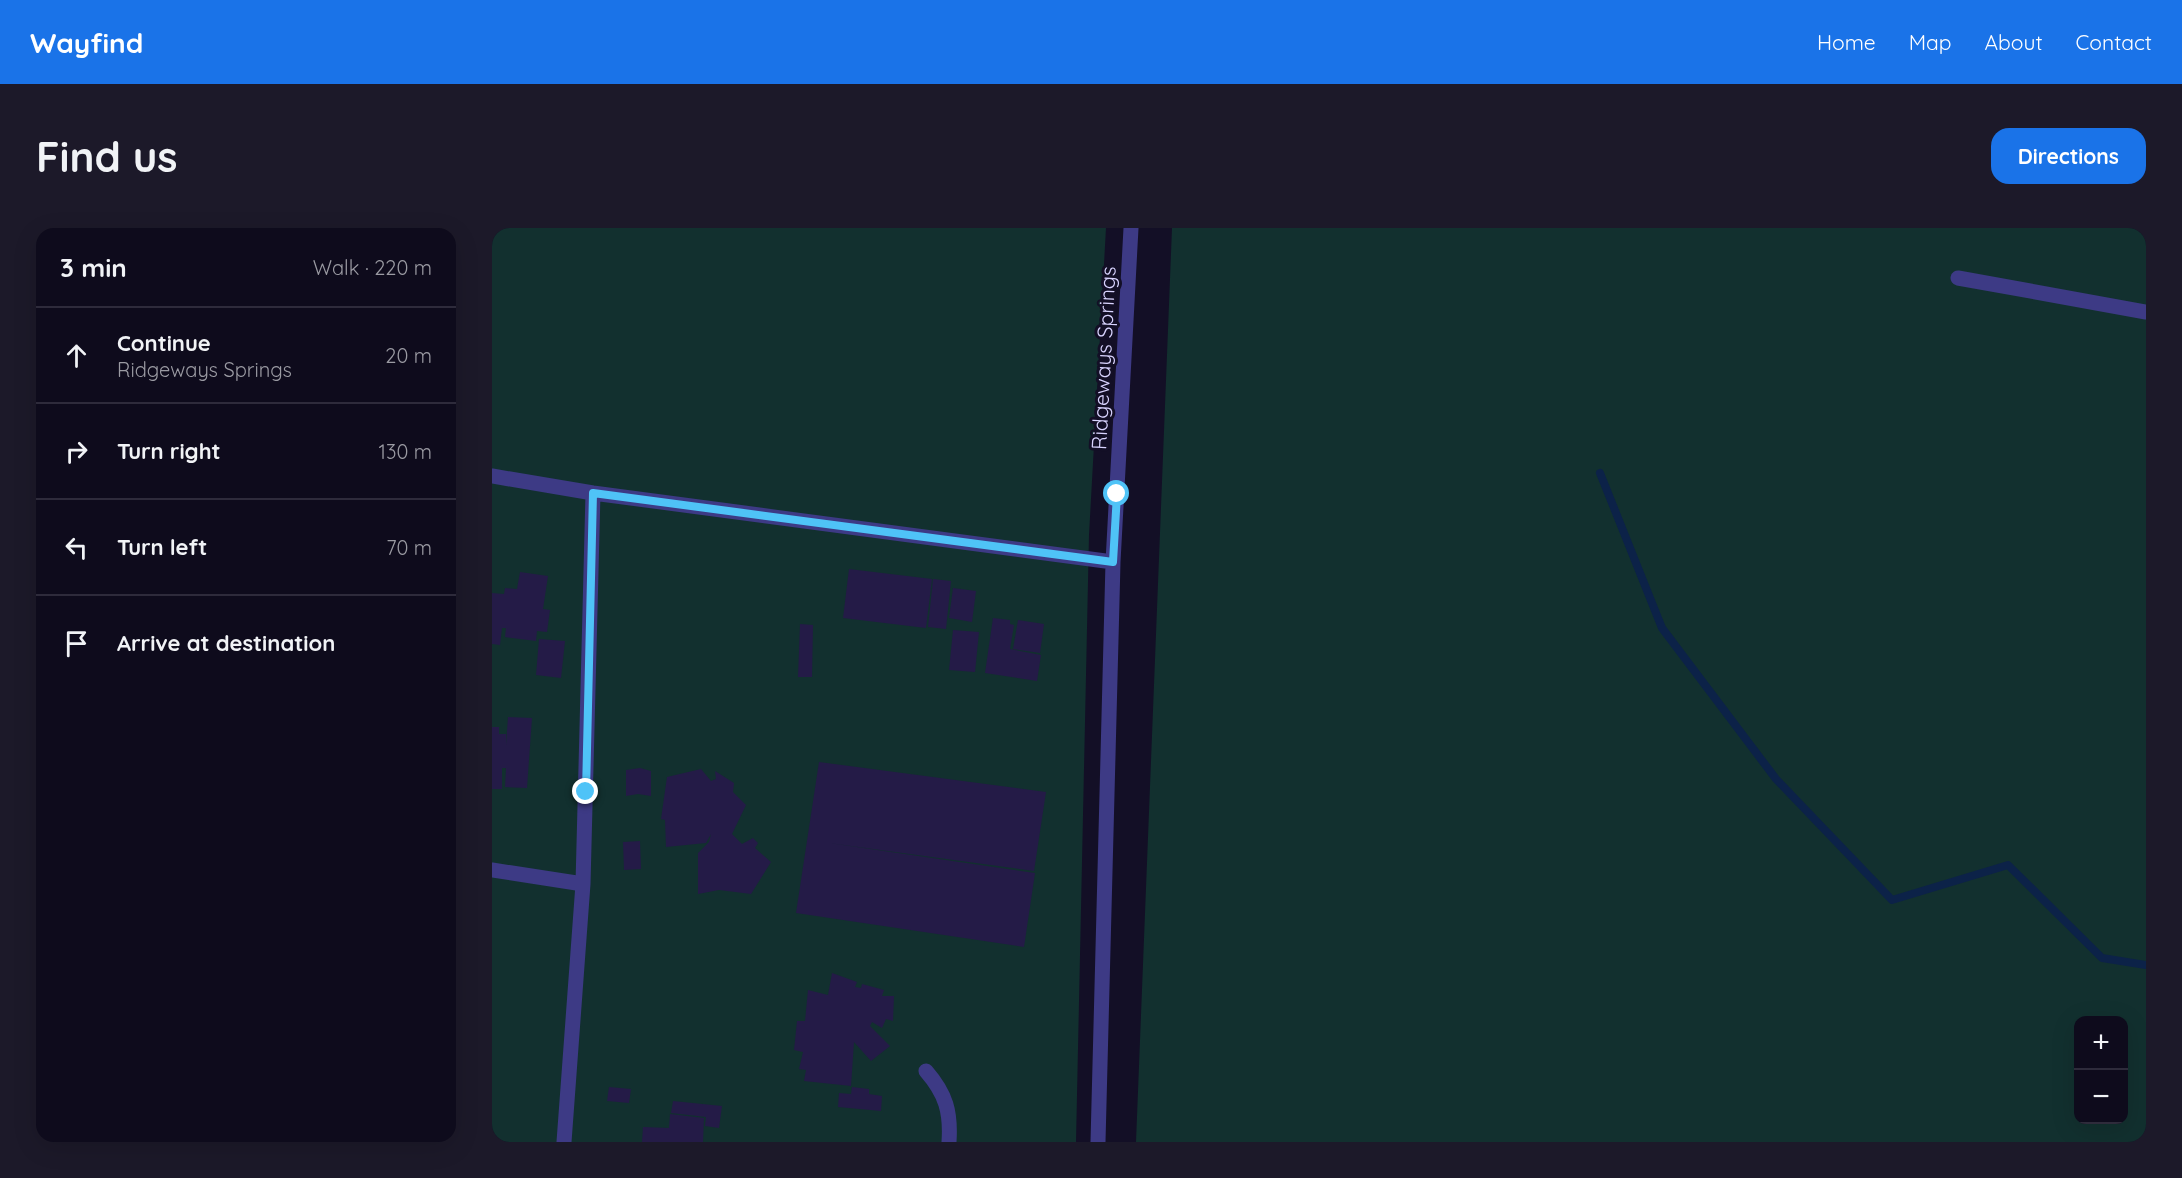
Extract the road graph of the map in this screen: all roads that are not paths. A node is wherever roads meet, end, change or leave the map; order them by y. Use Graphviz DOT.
graph roads {
  1 [pos="1131,228"];
  2 [pos="1958,278"];
  3 [pos="2146,312"];
  4 [pos="492,476"];
  5 [pos="593,493"];
  6 [pos="1113,562"];
  7 [pos="492,870"];
  8 [pos="583,884"];
  9 [pos="926,1071"];
  10 [pos="564,1142"];
  11 [pos="948,1142"];
  12 [pos="1098,1142"];
  1 -- 6 [label="street, Ridgeways Springs"];
  2 -- 3 [label="street"];
  4 -- 5 [label="street"];
  5 -- 6 [label="street"];
  5 -- 8 [label="street"];
  6 -- 12 [label="street, Ridgeways Springs"];
  7 -- 8 [label="street"];
  8 -- 10 [label="street"];
  9 -- 11 [label="street"];
}
